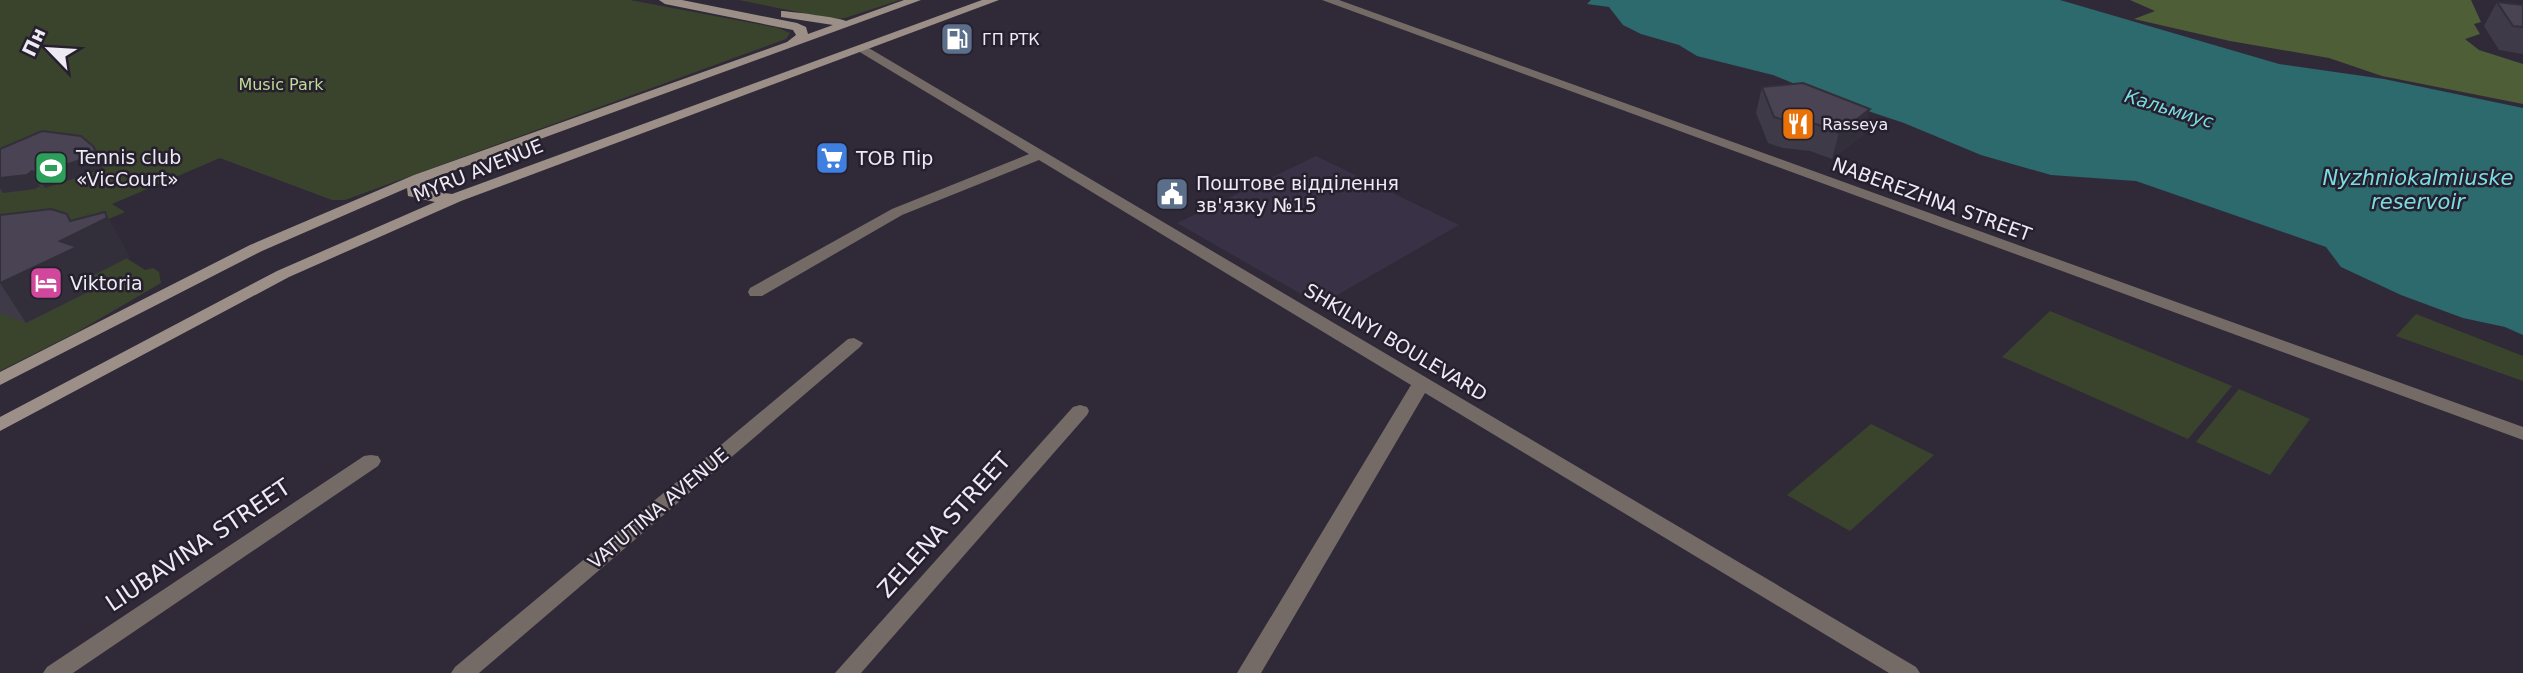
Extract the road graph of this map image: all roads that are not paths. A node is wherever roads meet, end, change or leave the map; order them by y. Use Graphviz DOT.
graph roads {
  1 [pos="665,0"];
  2 [pos="714,0"];
  3 [pos="915,0"];
  4 [pos="993,0"];
  5 [pos="1328,0"];
  6 [pos="861,18"];
  7 [pos="792,43"];
  8 [pos="862,48"];
  9 [pos="1040,155"];
  10 [pos="419,177"];
  11 [pos="456,198"];
  12 [pos="756,292"];
  13 [pos="854,343"];
  14 [pos="0,379"];
  15 [pos="1422,382"];
  16 [pos="1080,411"];
  17 [pos="0,425"];
  18 [pos="2523,434"];
  19 [pos="371,461"];
  20 [pos="55,673"];
  21 [pos="463,673"];
  22 [pos="847,673"];
  23 [pos="1249,673"];
  24 [pos="1909,673"];
  1 -- 7 [label="main road"];
  2 -- 6 [label="main road"];
  3 -- 6 [label="main road, MYRU AVENUE"];
  4 -- 8 [label="main road, MYRU AVENUE"];
  5 -- 18 [label="street, NABEREZHNA STREET"];
  6 -- 7 [label="main road, MYRU AVENUE"];
  7 -- 10 [label="main road, MYRU AVENUE"];
  8 -- 9 [label="street, SHKILNYI BOULEVARD"];
  8 -- 11 [label="main road, MYRU AVENUE"];
  9 -- 12 [label="street"];
  9 -- 15 [label="street, SHKILNYI BOULEVARD"];
  10 -- 11 [label="main road"];
  10 -- 14 [label="main road, MYRU AVENUE"];
  11 -- 17 [label="main road, MYRU AVENUE"];
  13 -- 21 [label="street, VATUTINA AVENUE"];
  15 -- 23 [label="street"];
  15 -- 24 [label="street, SHKILNYI BOULEVARD"];
  16 -- 22 [label="street, ZELENA STREET"];
  19 -- 20 [label="street, LIUBAVINA STREET"];
}
